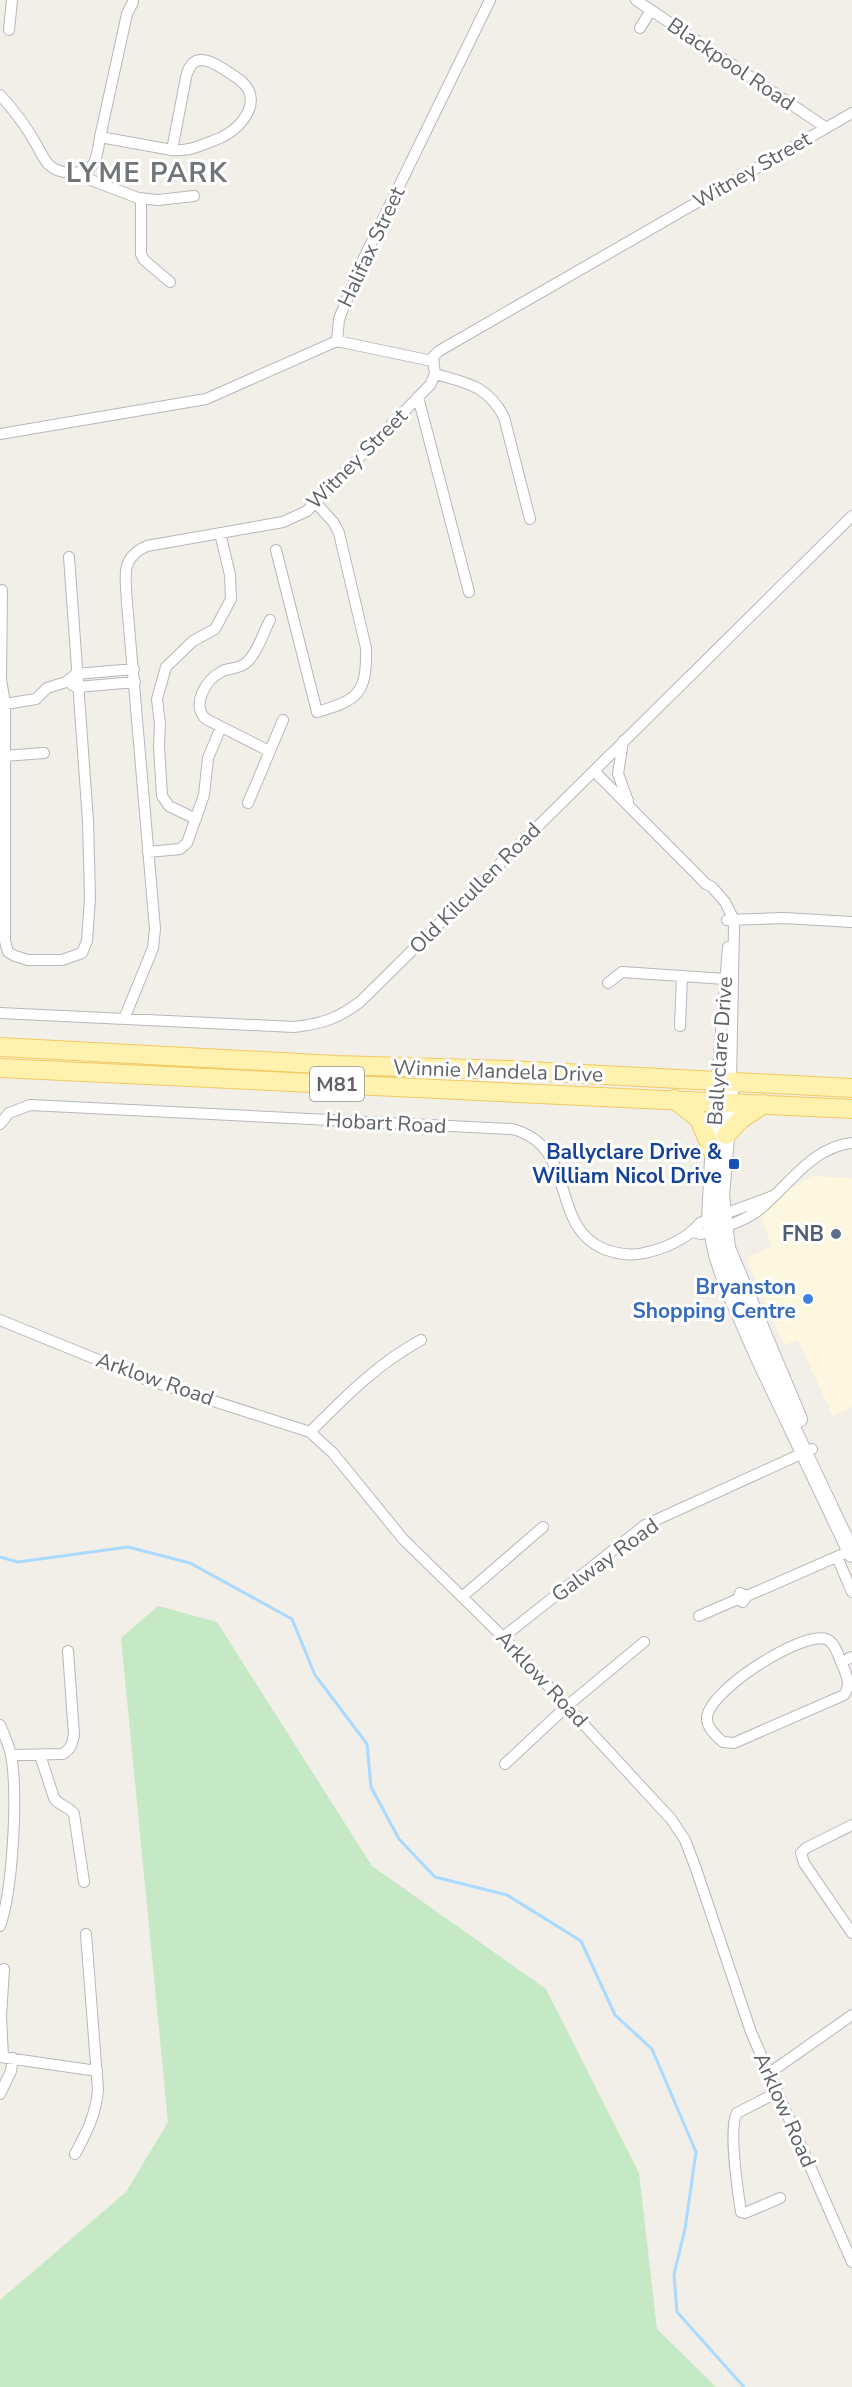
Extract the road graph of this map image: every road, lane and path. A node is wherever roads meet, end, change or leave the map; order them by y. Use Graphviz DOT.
graph roads {
  1 [pos="12,0"];
  2 [pos="490,0"];
  3 [pos="636,0"];
  4 [pos="133,2"];
  5 [pos="651,10"];
  6 [pos="640,27"];
  7 [pos="9,30"];
  8 [pos="0,95"];
  9 [pos="852,113"];
  10 [pos="825,127"];
  11 [pos="100,135"];
  12 [pos="172,150"];
  13 [pos="73,173"];
  14 [pos="194,196"];
  15 [pos="141,199"];
  16 [pos="170,282"];
  17 [pos="337,341"];
  18 [pos="432,361"];
  19 [pos="435,374"];
  20 [pos="418,397"];
  21 [pos="0,434"];
  22 [pos="315,502"];
  23 [pos="852,516"];
  24 [pos="530,519"];
  25 [pos="220,533"];
  26 [pos="276,550"];
  27 [pos="69,557"];
  28 [pos="2,590"];
  29 [pos="469,592"];
  30 [pos="270,620"];
  31 [pos="134,669"];
  32 [pos="76,674"];
  33 [pos="135,682"];
  34 [pos="72,684"];
  35 [pos="5,704"];
  36 [pos="283,720"];
  37 [pos="221,728"];
  38 [pos="623,741"];
  39 [pos="269,751"];
  40 [pos="44,753"];
  41 [pos="4,756"];
  42 [pos="594,771"];
  43 [pos="248,803"];
  44 [pos="630,805"];
  45 [pos="196,819"];
  46 [pos="148,852"];
  47 [pos="730,920"];
  48 [pos="852,922"];
  49 [pos="682,976"];
  50 [pos="726,979"];
  51 [pos="608,983"];
  52 [pos="0,1013"];
  53 [pos="124,1019"];
  54 [pos="680,1026"];
  55 [pos="0,1047"];
  56 [pos="0,1068"];
  57 [pos="724,1081"];
  58 [pos="852,1088"];
  59 [pos="674,1099"];
  60 [pos="722,1102"];
  61 [pos="764,1104"];
  62 [pos="852,1109"];
  63 [pos="0,1124"];
  64 [pos="726,1136"];
  65 [pos="852,1143"];
  66 [pos="713,1152"];
  67 [pos="717,1223"];
  68 [pos="0,1320"];
  69 [pos="421,1340"];
  70 [pos="310,1432"];
  71 [pos="808,1451"];
  72 [pos="543,1527"];
  73 [pos="849,1549"];
  74 [pos="852,1592"];
  75 [pos="462,1597"];
  76 [pos="699,1616"];
  77 [pos="503,1637"];
  78 [pos="644,1642"];
  79 [pos="68,1651"];
  80 [pos="852,1657"];
  81 [pos="841,1662"];
  82 [pos="567,1706"];
  83 [pos="0,1725"];
  84 [pos="11,1755"];
  85 [pos="40,1755"];
  86 [pos="505,1764"];
  87 [pos="852,1825"];
  88 [pos="0,1849"];
  89 [pos="11,1853"];
  90 [pos="84,1882"];
  91 [pos="0,1926"];
  92 [pos="852,1933"];
  93 [pos="86,1934"];
  94 [pos="4,1969"];
  95 [pos="852,2015"];
  96 [pos="5,2057"];
  97 [pos="97,2070"];
  98 [pos="768,2074"];
  99 [pos="776,2093"];
  100 [pos="0,2094"];
  101 [pos="75,2154"];
  102 [pos="780,2198"];
  103 [pos="847,2238"];
  104 [pos="852,2262"];
  1 -- 7 [label="street"];
  2 -- 17 [label="street, Halifax Street"];
  3 -- 5 [label="street, Blackpool Road"];
  4 -- 11 [label="street"];
  5 -- 6 [label="street"];
  5 -- 10 [label="street, Blackpool Road"];
  8 -- 13 [label="street"];
  9 -- 10 [label="street, Witney Street"];
  10 -- 18 [label="street, Witney Street"];
  11 -- 12 [label="street"];
  11 -- 13 [label="street"];
  12 -- 12 [label="street"];
  13 -- 15 [label="street"];
  14 -- 15 [label="street"];
  15 -- 16 [label="street"];
  17 -- 18 [label="street"];
  17 -- 21 [label="street"];
  18 -- 19 [label="street"];
  19 -- 20 [label="street, Witney Street"];
  19 -- 24 [label="street"];
  20 -- 22 [label="street, Witney Street"];
  20 -- 29 [label="street"];
  22 -- 25 [label="street, Witney Street"];
  22 -- 26 [label="street"];
  23 -- 38 [label="street, Old Kilcullen Road"];
  25 -- 31 [label="street, Witney Street"];
  25 -- 45 [label="street"];
  27 -- 32 [label="street"];
  28 -- 35 [label="street"];
  30 -- 37 [label="street"];
  31 -- 32 [label="street"];
  31 -- 33 [label="street, Witney Street"];
  32 -- 34 [label="street"];
  33 -- 34 [label="street"];
  33 -- 46 [label="street, Witney Street"];
  34 -- 35 [label="street"];
  34 -- 41 [label="street"];
  35 -- 41 [label="street"];
  36 -- 39 [label="street"];
  37 -- 39 [label="street"];
  37 -- 45 [label="street"];
  38 -- 42 [label="street, Old Kilcullen Road"];
  38 -- 44 [label="street"];
  39 -- 43 [label="street"];
  40 -- 41 [label="street"];
  42 -- 44 [label="street, Ballyclare Drive"];
  42 -- 53 [label="street, Old Kilcullen Road"];
  44 -- 47 [label="street, Ballyclare Drive"];
  45 -- 46 [label="street"];
  46 -- 53 [label="street, Witney Street"];
  47 -- 48 [label="street"];
  47 -- 50 [label="street, Ballyclare Drive"];
  47 -- 57 [label="street, Ballyclare Drive"];
  49 -- 50 [label="street"];
  49 -- 51 [label="street"];
  49 -- 54 [label="street"];
  50 -- 57 [label="street, Ballyclare Drive"];
  52 -- 53 [label="street, Old Kilcullen Road"];
  55 -- 57 [label="main road, Winnie Mandela Drive / M81"];
  56 -- 59 [label="main road, Winnie Mandela Drive / M81"];
  57 -- 58 [label="main road, Winnie Mandela Drive / M81"];
  57 -- 60 [label="street, Ballyclare Drive"];
  59 -- 60 [label="main road, Winnie Mandela Drive / M81"];
  59 -- 66 [label="main road"];
  60 -- 61 [label="main road, Winnie Mandela Drive / M81"];
  60 -- 64 [label="street, Ballyclare Drive"];
  60 -- 66 [label="street, Ballyclare Drive"];
  61 -- 62 [label="main road, Winnie Mandela Drive / M81"];
  61 -- 64 [label="main road"];
  63 -- 67 [label="street, Hobart Road"];
  64 -- 67 [label="street, Ballyclare Drive"];
  65 -- 67 [label="street, Hobart Road"];
  66 -- 67 [label="street, Ballyclare Drive"];
  67 -- 71 [label="street, Ballyclare Drive"];
  68 -- 70 [label="street, Arklow Road"];
  69 -- 70 [label="street"];
  70 -- 75 [label="street, Arklow Road"];
  71 -- 73 [label="street, Ballyclare Drive"];
  71 -- 77 [label="street, Galway Road"];
  72 -- 75 [label="street"];
  73 -- 74 [label="street"];
  73 -- 76 [label="street"];
  75 -- 77 [label="street, Arklow Road"];
  77 -- 82 [label="street, Arklow Road"];
  78 -- 82 [label="street"];
  79 -- 85 [label="street"];
  80 -- 81 [label="street"];
  81 -- 81 [label="street"];
  82 -- 86 [label="street"];
  82 -- 98 [label="street, Arklow Road"];
  83 -- 84 [label="street"];
  84 -- 85 [label="street"];
  84 -- 89 [label="street"];
  85 -- 90 [label="street"];
  87 -- 92 [label="street"];
  88 -- 89 [label="street"];
  89 -- 91 [label="street"];
  93 -- 97 [label="street"];
  94 -- 96 [label="street"];
  95 -- 98 [label="street"];
  96 -- 97 [label="street"];
  96 -- 100 [label="street"];
  97 -- 101 [label="street"];
  98 -- 99 [label="street, Arklow Road"];
  99 -- 102 [label="street"];
  99 -- 103 [label="street, Arklow Road"];
  103 -- 104 [label="street, Arklow Road"];
}
